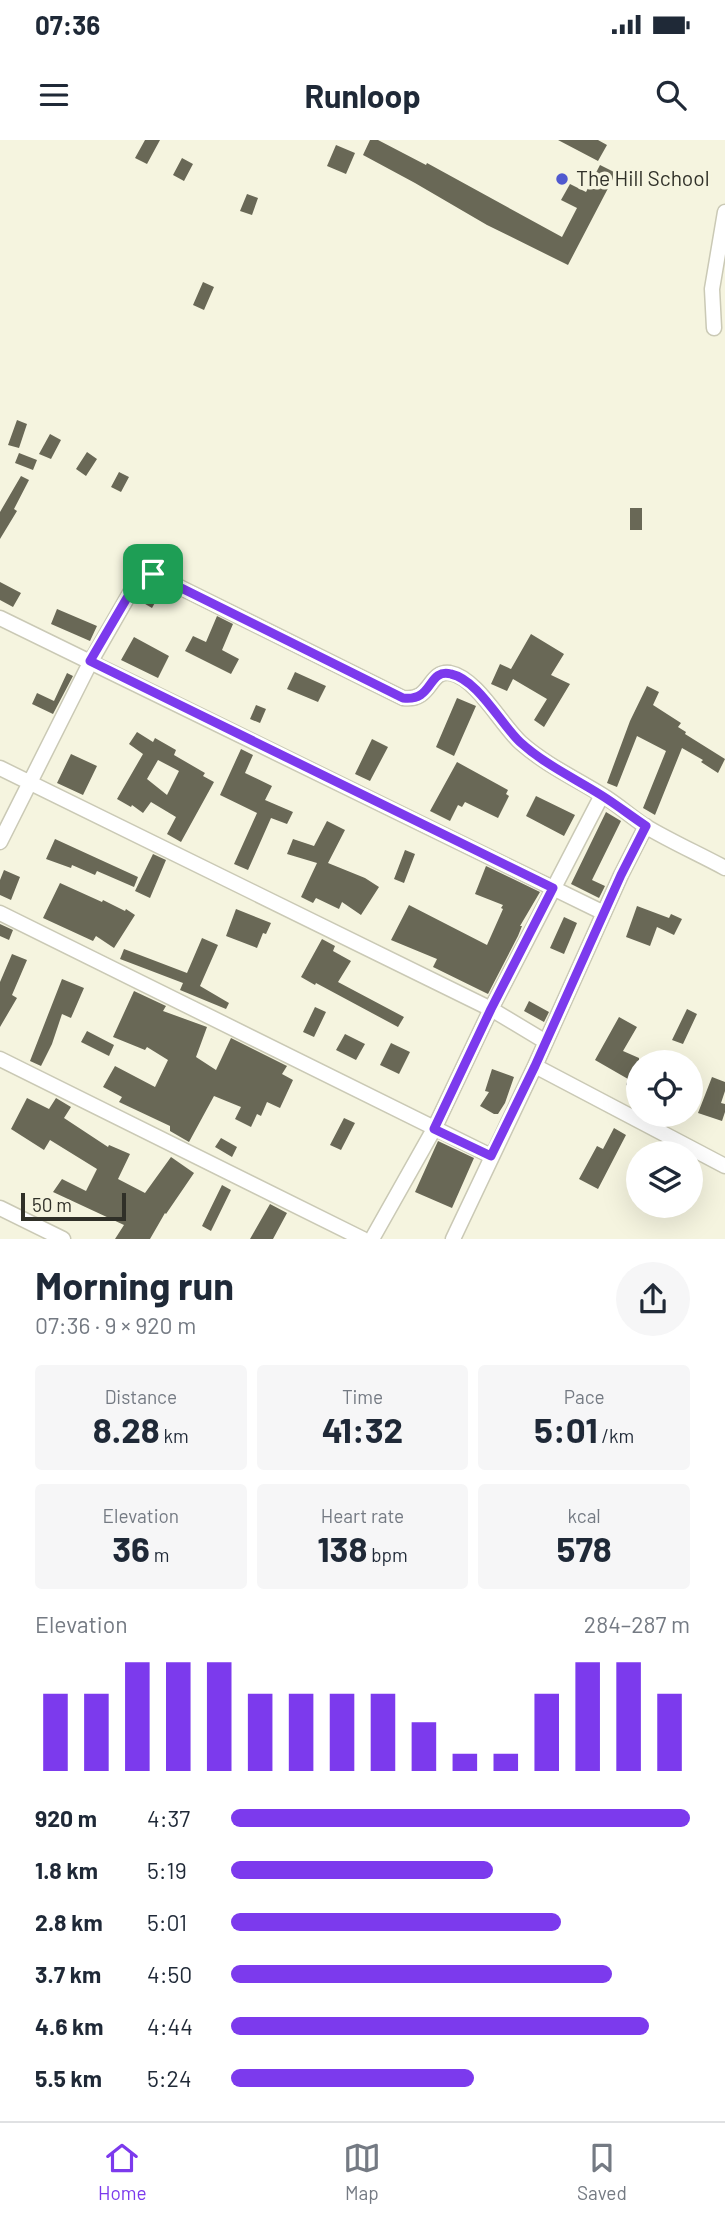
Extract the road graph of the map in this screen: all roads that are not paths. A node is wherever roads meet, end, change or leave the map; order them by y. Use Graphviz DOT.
graph roads {
  1 [pos="725,212"];
  2 [pos="714,328"];
  3 [pos="0,618"];
  4 [pos="90,661"];
  5 [pos="0,768"];
  6 [pos="31,783"];
  7 [pos="602,795"];
  8 [pos="646,826"];
  9 [pos="0,842"];
  10 [pos="725,868"];
  11 [pos="553,888"];
  12 [pos="0,913"];
  13 [pos="604,913"];
  14 [pos="491,1009"];
  15 [pos="546,1042"];
  16 [pos="0,1059"];
  17 [pos="535,1066"];
  18 [pos="434,1129"];
  19 [pos="491,1156"];
  20 [pos="725,1166"];
  21 [pos="0,1208"];
  22 [pos="63,1239"];
  23 [pos="363,1239"];
  24 [pos="372,1239"];
  25 [pos="453,1239"];
  1 -- 2 [label="street"];
  3 -- 4 [label="street"];
  4 -- 6 [label="street"];
  4 -- 7 [label="street"];
  4 -- 11 [label="street"];
  5 -- 6 [label="street"];
  6 -- 9 [label="street"];
  6 -- 14 [label="street"];
  7 -- 8 [label="street"];
  7 -- 11 [label="street"];
  8 -- 10 [label="street"];
  8 -- 13 [label="street"];
  11 -- 13 [label="street"];
  11 -- 14 [label="street"];
  12 -- 18 [label="street"];
  13 -- 15 [label="street"];
  14 -- 15 [label="street"];
  14 -- 18 [label="street"];
  15 -- 17 [label="street"];
  16 -- 23 [label="street"];
  17 -- 19 [label="street"];
  17 -- 20 [label="street"];
  18 -- 19 [label="street"];
  18 -- 24 [label="street"];
  19 -- 25 [label="street"];
  21 -- 22 [label="street"];
}
